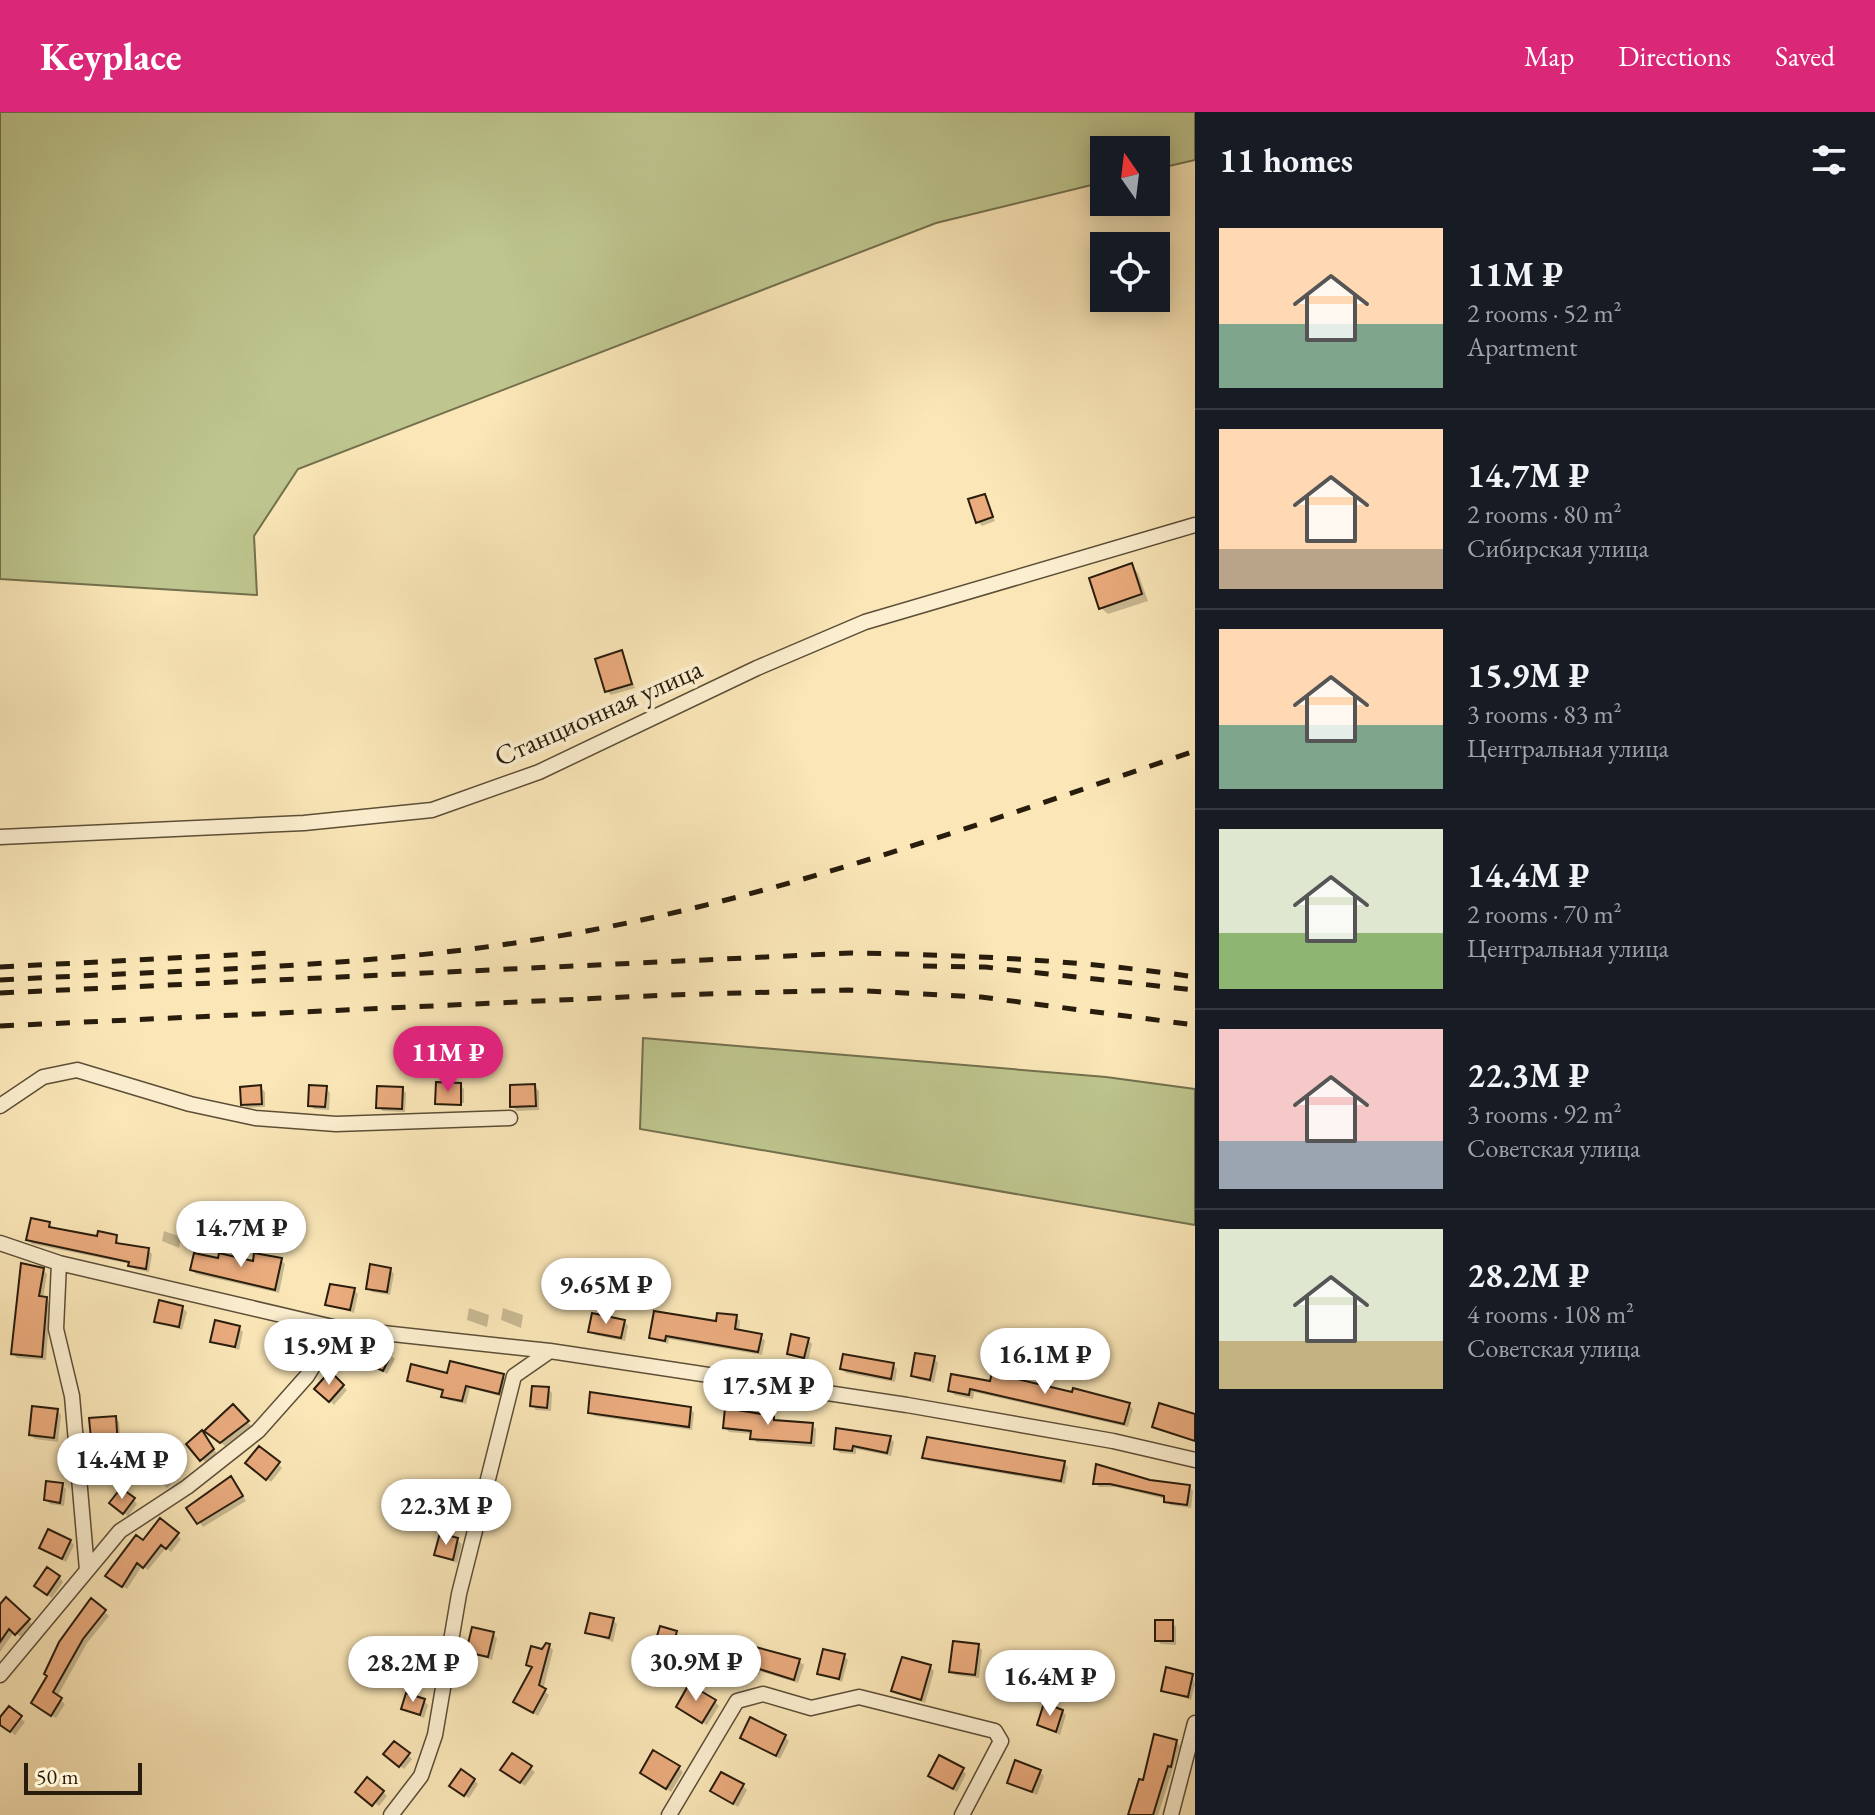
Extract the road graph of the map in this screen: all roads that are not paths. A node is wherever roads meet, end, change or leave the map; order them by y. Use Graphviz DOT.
graph roads {
  1 [pos="1195,525"];
  2 [pos="0,837"];
  3 [pos="0,1106"];
  4 [pos="510,1118"];
  5 [pos="0,1243"];
  6 [pos="59,1263"];
  7 [pos="337,1328"];
  8 [pos="550,1351"];
  9 [pos="1195,1460"];
  10 [pos="87,1570"];
  11 [pos="0,1675"];
  12 [pos="1195,1723"];
  13 [pos="391,1815"];
  14 [pos="669,1815"];
  15 [pos="962,1815"];
  16 [pos="1171,1815"];
  1 -- 2 [label="street, Станционная улица"];
  3 -- 4 [label="street"];
  5 -- 6 [label="street"];
  6 -- 7 [label="street"];
  6 -- 10 [label="street"];
  7 -- 8 [label="street"];
  7 -- 10 [label="street"];
  8 -- 9 [label="street"];
  8 -- 13 [label="street"];
  10 -- 11 [label="street"];
  12 -- 16 [label="street"];
  14 -- 15 [label="street"];
}
